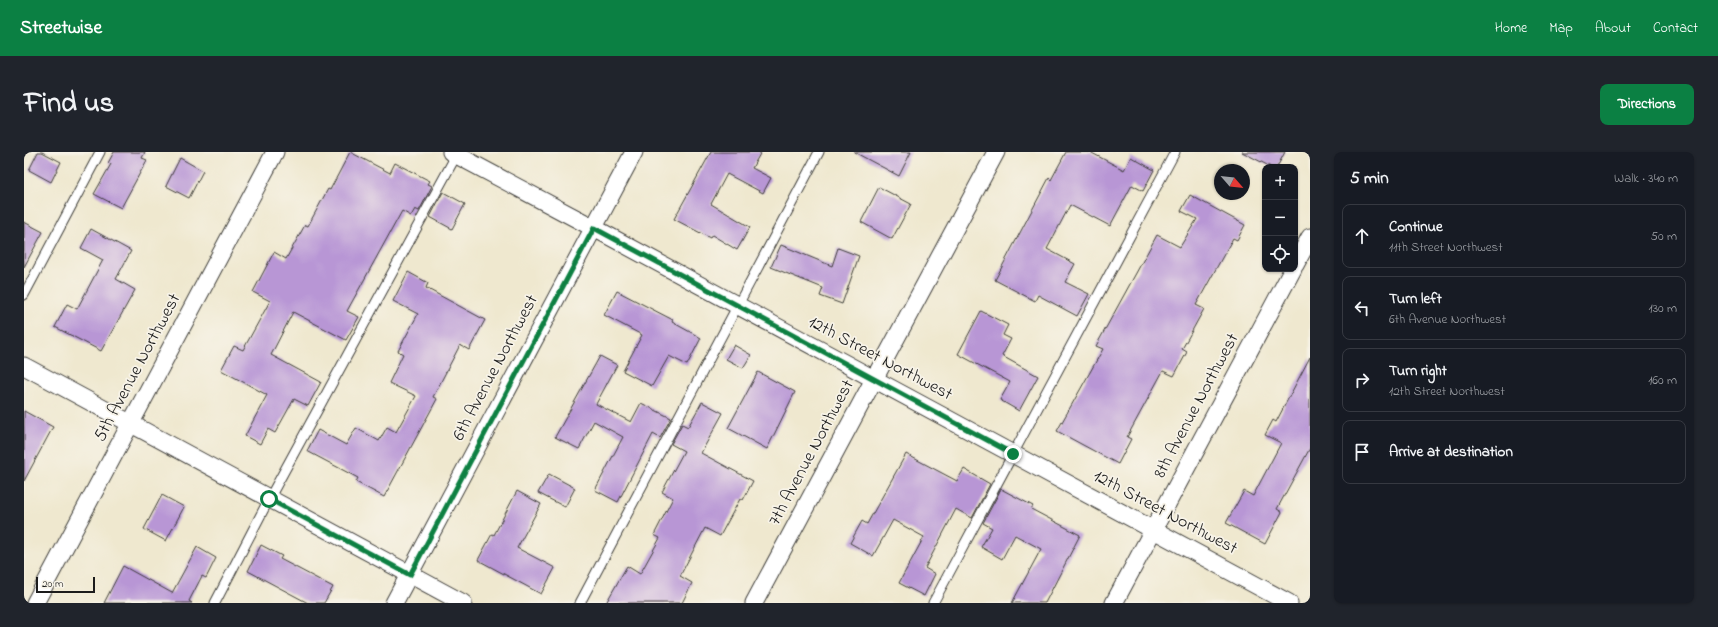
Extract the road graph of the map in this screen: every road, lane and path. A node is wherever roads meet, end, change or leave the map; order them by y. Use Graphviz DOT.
graph roads {
  1 [pos="100,152"];
  2 [pos="275,152"];
  3 [pos="634,152"];
  4 [pos="819,152"];
  5 [pos="996,152"];
  6 [pos="1175,152"];
  7 [pos="455,153"];
  8 [pos="594,228"];
  9 [pos="1310,237"];
  10 [pos="1298,259"];
  11 [pos="1291,272"];
  12 [pos="24,295"];
  13 [pos="738,306"];
  14 [pos="24,366"];
  15 [pos="874,379"];
  16 [pos="131,424"];
  17 [pos="1013,454"];
  18 [pos="269,499"];
  19 [pos="1154,530"];
  20 [pos="410,575"];
  21 [pos="35,603"];
  22 [pos="215,603"];
  23 [pos="394,603"];
  24 [pos="463,603"];
  25 [pos="580,603"];
  26 [pos="754,603"];
  27 [pos="933,603"];
  28 [pos="1114,603"];
  29 [pos="1289,603"];
  1 -- 12 [label="lane"];
  2 -- 16 [label="street, 5th Avenue Northwest"];
  3 -- 8 [label="street, 6th Avenue Northwest"];
  4 -- 13 [label="lane"];
  5 -- 15 [label="street, 7th Avenue Northwest"];
  6 -- 17 [label="lane"];
  7 -- 8 [label="street, 12th Street Northwest"];
  7 -- 18 [label="lane"];
  8 -- 13 [label="street, 12th Street Northwest"];
  8 -- 20 [label="street, 6th Avenue Northwest"];
  9 -- 10 [label="street"];
  11 -- 19 [label="street, 8th Avenue Northwest"];
  13 -- 15 [label="street, 12th Street Northwest"];
  13 -- 25 [label="lane"];
  14 -- 16 [label="street"];
  15 -- 17 [label="street, 12th Street Northwest"];
  15 -- 26 [label="street, 7th Avenue Northwest"];
  16 -- 18 [label="street"];
  16 -- 21 [label="street, 5th Avenue Northwest"];
  17 -- 19 [label="street, 12th Street Northwest"];
  17 -- 27 [label="lane"];
  18 -- 20 [label="street"];
  18 -- 22 [label="lane"];
  19 -- 28 [label="street, 8th Avenue Northwest"];
  19 -- 29 [label="street, 12th Street Northwest"];
  20 -- 23 [label="street, 6th Avenue Northwest"];
  20 -- 24 [label="street"];
}
